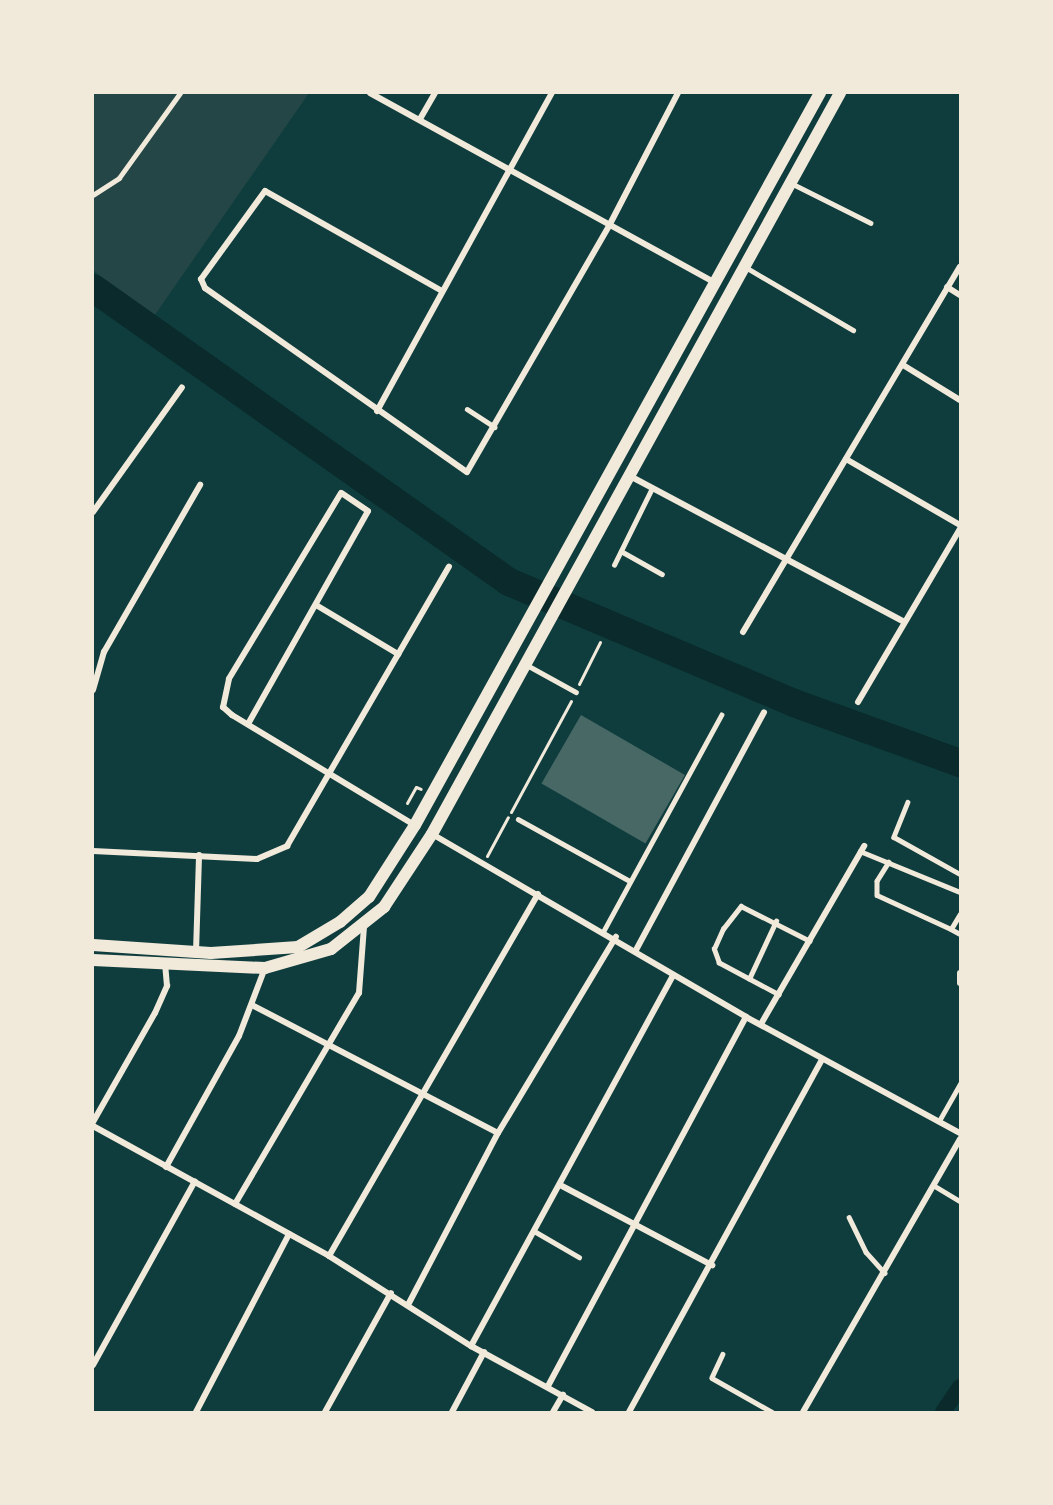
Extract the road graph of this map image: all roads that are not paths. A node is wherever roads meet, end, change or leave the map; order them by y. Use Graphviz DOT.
graph roads {
  1 [pos="180,93"];
  2 [pos="370,93"];
  3 [pos="435,93"];
  4 [pos="552,93"];
  5 [pos="678,93"];
  6 [pos="820,93"];
  7 [pos="840,93"];
  8 [pos="420,119"];
  9 [pos="512,170"];
  10 [pos="791,183"];
  11 [pos="93,195"];
  12 [pos="871,223"];
  13 [pos="610,224"];
  14 [pos="744,266"];
  15 [pos="960,267"];
  16 [pos="714,282"];
  17 [pos="948,287"];
  18 [pos="442,291"];
  19 [pos="960,295"];
  20 [pos="853,330"];
  21 [pos="903,365"];
  22 [pos="182,387"];
  23 [pos="960,400"];
  24 [pos="467,409"];
  25 [pos="377,411"];
  26 [pos="495,427"];
  27 [pos="846,459"];
  28 [pos="627,475"];
  29 [pos="200,484"];
  30 [pos="652,488"];
  31 [pos="93,512"];
  32 [pos="960,527"];
  33 [pos="621,551"];
  34 [pos="786,560"];
  35 [pos="614,565"];
  36 [pos="449,566"];
  37 [pos="662,574"];
  38 [pos="316,605"];
  39 [pos="903,621"];
  40 [pos="743,632"];
  41 [pos="398,654"];
  42 [pos="525,664"];
  43 [pos="93,690"];
  44 [pos="576,692"];
  45 [pos="858,702"];
  46 [pos="764,712"];
  47 [pos="721,715"];
  48 [pos="248,724"];
  49 [pos="328,773"];
  50 [pos="908,802"];
  51 [pos="518,819"];
  52 [pos="415,825"];
  53 [pos="432,834"];
  54 [pos="862,849"];
  55 [pos="93,851"];
  56 [pos="199,855"];
  57 [pos="889,862"];
  58 [pos="960,874"];
  59 [pos="630,881"];
  60 [pos="960,892"];
  61 [pos="538,894"];
  62 [pos="960,914"];
  63 [pos="776,921"];
  64 [pos="364,926"];
  65 [pos="951,929"];
  66 [pos="604,930"];
  67 [pos="960,933"];
  68 [pos="616,937"];
  69 [pos="810,941"];
  70 [pos="93,945"];
  71 [pos="636,950"];
  72 [pos="196,952"];
  73 [pos="93,960"];
  74 [pos="165,964"];
  75 [pos="265,968"];
  76 [pos="960,973"];
  77 [pos="674,975"];
  78 [pos="749,979"];
  79 [pos="960,983"];
  80 [pos="779,995"];
  81 [pos="252,1005"];
  82 [pos="746,1017"];
  83 [pos="761,1024"];
  84 [pos="330,1047"];
  85 [pos="822,1059"];
  86 [pos="960,1084"];
  87 [pos="422,1090"];
  88 [pos="939,1121"];
  89 [pos="93,1124"];
  90 [pos="498,1133"];
  91 [pos="960,1133"];
  92 [pos="960,1139"];
  93 [pos="166,1167"];
  94 [pos="195,1180"];
  95 [pos="933,1185"];
  96 [pos="562,1186"];
  97 [pos="960,1201"];
  98 [pos="235,1204"];
  99 [pos="849,1217"];
  100 [pos="638,1227"];
  101 [pos="536,1232"];
  102 [pos="289,1234"];
  103 [pos="329,1256"];
  104 [pos="579,1257"];
  105 [pos="712,1265"];
  106 [pos="885,1273"];
  107 [pos="390,1293"];
  108 [pos="409,1303"];
  109 [pos="471,1346"];
  110 [pos="484,1352"];
  111 [pos="723,1354"];
  112 [pos="93,1365"];
  113 [pos="548,1386"];
  114 [pos="563,1395"];
  115 [pos="196,1412"];
  116 [pos="325,1412"];
  117 [pos="452,1412"];
  118 [pos="553,1412"];
  119 [pos="591,1412"];
  120 [pos="629,1412"];
  121 [pos="772,1412"];
  122 [pos="803,1412"];
  1 -- 11 [label="lane"];
  2 -- 8 [label="street"];
  3 -- 8 [label="street"];
  4 -- 9 [label="street"];
  5 -- 13 [label="street"];
  6 -- 16 [label="main road"];
  7 -- 10 [label="main road"];
  8 -- 9 [label="street"];
  9 -- 13 [label="street"];
  9 -- 18 [label="street"];
  10 -- 12 [label="lane"];
  10 -- 14 [label="main road"];
  13 -- 16 [label="street"];
  13 -- 26 [label="street"];
  14 -- 20 [label="lane"];
  14 -- 28 [label="main road"];
  15 -- 17 [label="street"];
  16 -- 52 [label="main road"];
  17 -- 19 [label="street"];
  17 -- 21 [label="street"];
  18 -- 25 [label="street"];
  18 -- 25 [label="street"];
  21 -- 23 [label="street"];
  21 -- 27 [label="street"];
  22 -- 31 [label="street"];
  24 -- 26 [label="lane"];
  25 -- 26 [label="street"];
  27 -- 32 [label="street"];
  27 -- 34 [label="street"];
  28 -- 30 [label="street"];
  28 -- 42 [label="main road"];
  29 -- 43 [label="street"];
  30 -- 33 [label="lane"];
  30 -- 34 [label="street"];
  32 -- 39 [label="street"];
  33 -- 35 [label="lane"];
  33 -- 37 [label="lane"];
  34 -- 39 [label="street"];
  34 -- 40 [label="street"];
  36 -- 41 [label="street"];
  38 -- 41 [label="street"];
  38 -- 48 [label="street"];
  38 -- 48 [label="street"];
  39 -- 45 [label="street"];
  41 -- 49 [label="street"];
  42 -- 44 [label="lane"];
  42 -- 53 [label="main road"];
  46 -- 71 [label="street"];
  47 -- 59 [label="lane"];
  48 -- 49 [label="street"];
  49 -- 52 [label="street"];
  49 -- 56 [label="street"];
  50 -- 58 [label="lane"];
  51 -- 59 [label="lane"];
  52 -- 53 [label="main road"];
  52 -- 72 [label="main road"];
  53 -- 61 [label="street"];
  53 -- 64 [label="main road"];
  54 -- 57 [label="lane"];
  54 -- 69 [label="street"];
  55 -- 56 [label="street"];
  56 -- 72 [label="street"];
  57 -- 60 [label="lane"];
  57 -- 65 [label="lane"];
  59 -- 66 [label="lane"];
  61 -- 66 [label="street"];
  61 -- 87 [label="street"];
  62 -- 65 [label="lane"];
  63 -- 69 [label="lane"];
  63 -- 78 [label="lane"];
  63 -- 78 [label="lane"];
  64 -- 75 [label="main road"];
  64 -- 84 [label="street"];
  65 -- 67 [label="lane"];
  66 -- 68 [label="street"];
  68 -- 71 [label="street"];
  68 -- 90 [label="street"];
  69 -- 80 [label="street"];
  70 -- 72 [label="main road"];
  71 -- 77 [label="street"];
  73 -- 74 [label="main road"];
  74 -- 75 [label="main road"];
  74 -- 89 [label="street"];
  75 -- 81 [label="street"];
  76 -- 79 [label="street"];
  77 -- 82 [label="street"];
  77 -- 96 [label="street"];
  78 -- 80 [label="lane"];
  80 -- 83 [label="street"];
  81 -- 84 [label="street"];
  81 -- 93 [label="street"];
  82 -- 83 [label="street"];
  82 -- 100 [label="street"];
  83 -- 85 [label="street"];
  84 -- 87 [label="street"];
  84 -- 98 [label="street"];
  85 -- 88 [label="street"];
  85 -- 105 [label="street"];
  86 -- 88 [label="lane"];
  87 -- 90 [label="street"];
  87 -- 103 [label="street"];
  88 -- 91 [label="street"];
  89 -- 93 [label="street"];
  90 -- 108 [label="street"];
  92 -- 95 [label="street"];
  93 -- 94 [label="street"];
  94 -- 98 [label="street"];
  94 -- 112 [label="street"];
  95 -- 97 [label="lane"];
  95 -- 106 [label="street"];
  96 -- 100 [label="street"];
  96 -- 101 [label="street"];
  98 -- 102 [label="street"];
  99 -- 106 [label="lane"];
  100 -- 105 [label="street"];
  100 -- 113 [label="street"];
  101 -- 104 [label="lane"];
  101 -- 109 [label="street"];
  102 -- 103 [label="street"];
  102 -- 115 [label="street"];
  103 -- 107 [label="street"];
  105 -- 120 [label="street"];
  106 -- 122 [label="street"];
  107 -- 108 [label="street"];
  107 -- 116 [label="street"];
  108 -- 109 [label="street"];
  109 -- 110 [label="street"];
  110 -- 113 [label="street"];
  110 -- 117 [label="street"];
  111 -- 121 [label="lane"];
  113 -- 114 [label="street"];
  114 -- 118 [label="street"];
  114 -- 119 [label="street"];
}
